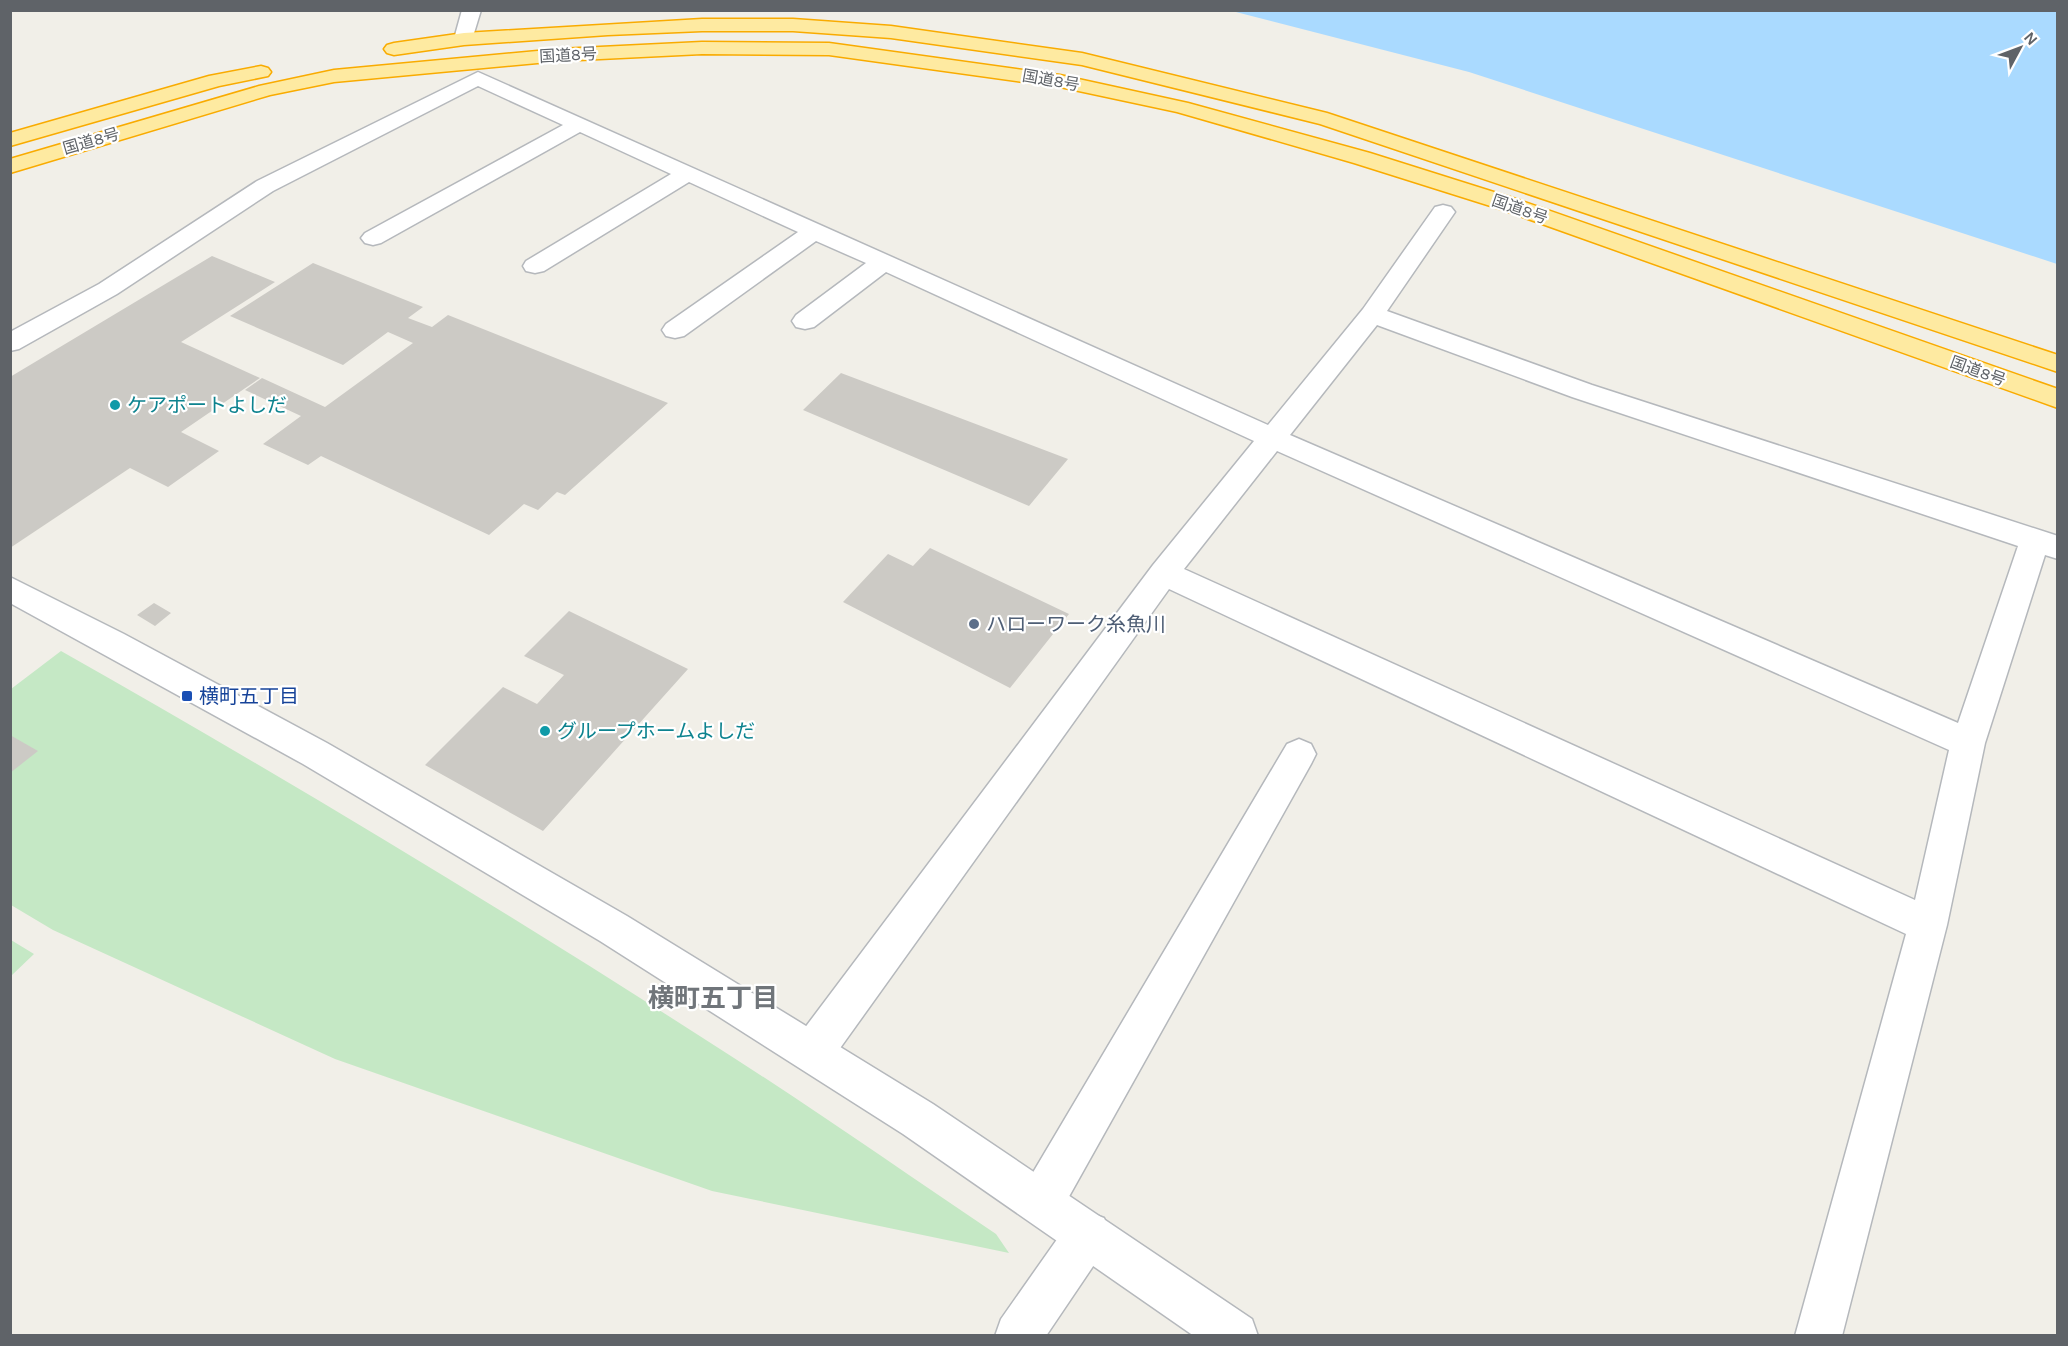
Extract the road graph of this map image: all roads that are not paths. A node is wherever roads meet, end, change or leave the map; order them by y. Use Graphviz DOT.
graph roads {
  1 [pos="472,10"];
  2 [pos="464,39"];
  3 [pos="580,124"];
  4 [pos="10,140"];
  5 [pos="10,166"];
  6 [pos="688,173"];
  7 [pos="1443,212"];
  8 [pos="816,230"];
  9 [pos="373,238"];
  10 [pos="885,261"];
  11 [pos="535,266"];
  12 [pos="1372,314"];
  13 [pos="805,321"];
  14 [pos="675,330"];
  15 [pos="10,343"];
  16 [pos="2058,364"];
  17 [pos="2058,399"];
  18 [pos="1272,438"];
  19 [pos="2046,544"];
  20 [pos="1164,573"];
  21 [pos="10,589"];
  22 [pos="1968,743"];
  23 [pos="1299,754"];
  24 [pos="1928,925"];
  25 [pos="813,1051"];
  26 [pos="1041,1203"];
  27 [pos="1088,1234"];
  28 [pos="1018,1335"];
  29 [pos="1235,1335"];
  30 [pos="1818,1335"];
  1 -- 2 [label="street"];
  2 -- 4 [label="highway, 国道8号"];
  2 -- 16 [label="highway, 国道8号"];
  3 -- 6 [label="street"];
  3 -- 9 [label="street"];
  3 -- 15 [label="street"];
  5 -- 17 [label="highway, 国道8号"];
  6 -- 8 [label="street"];
  6 -- 11 [label="street"];
  7 -- 12 [label="street"];
  8 -- 10 [label="street"];
  8 -- 14 [label="street"];
  10 -- 13 [label="street"];
  10 -- 18 [label="street"];
  12 -- 18 [label="street"];
  12 -- 19 [label="street"];
  18 -- 20 [label="street"];
  18 -- 22 [label="street"];
  19 -- 22 [label="street"];
  20 -- 24 [label="street"];
  20 -- 25 [label="street"];
  21 -- 25 [label="street"];
  22 -- 24 [label="street"];
  23 -- 26 [label="street"];
  24 -- 30 [label="street"];
  25 -- 26 [label="street"];
  26 -- 27 [label="street"];
  27 -- 28 [label="street"];
  27 -- 29 [label="street"];
}
